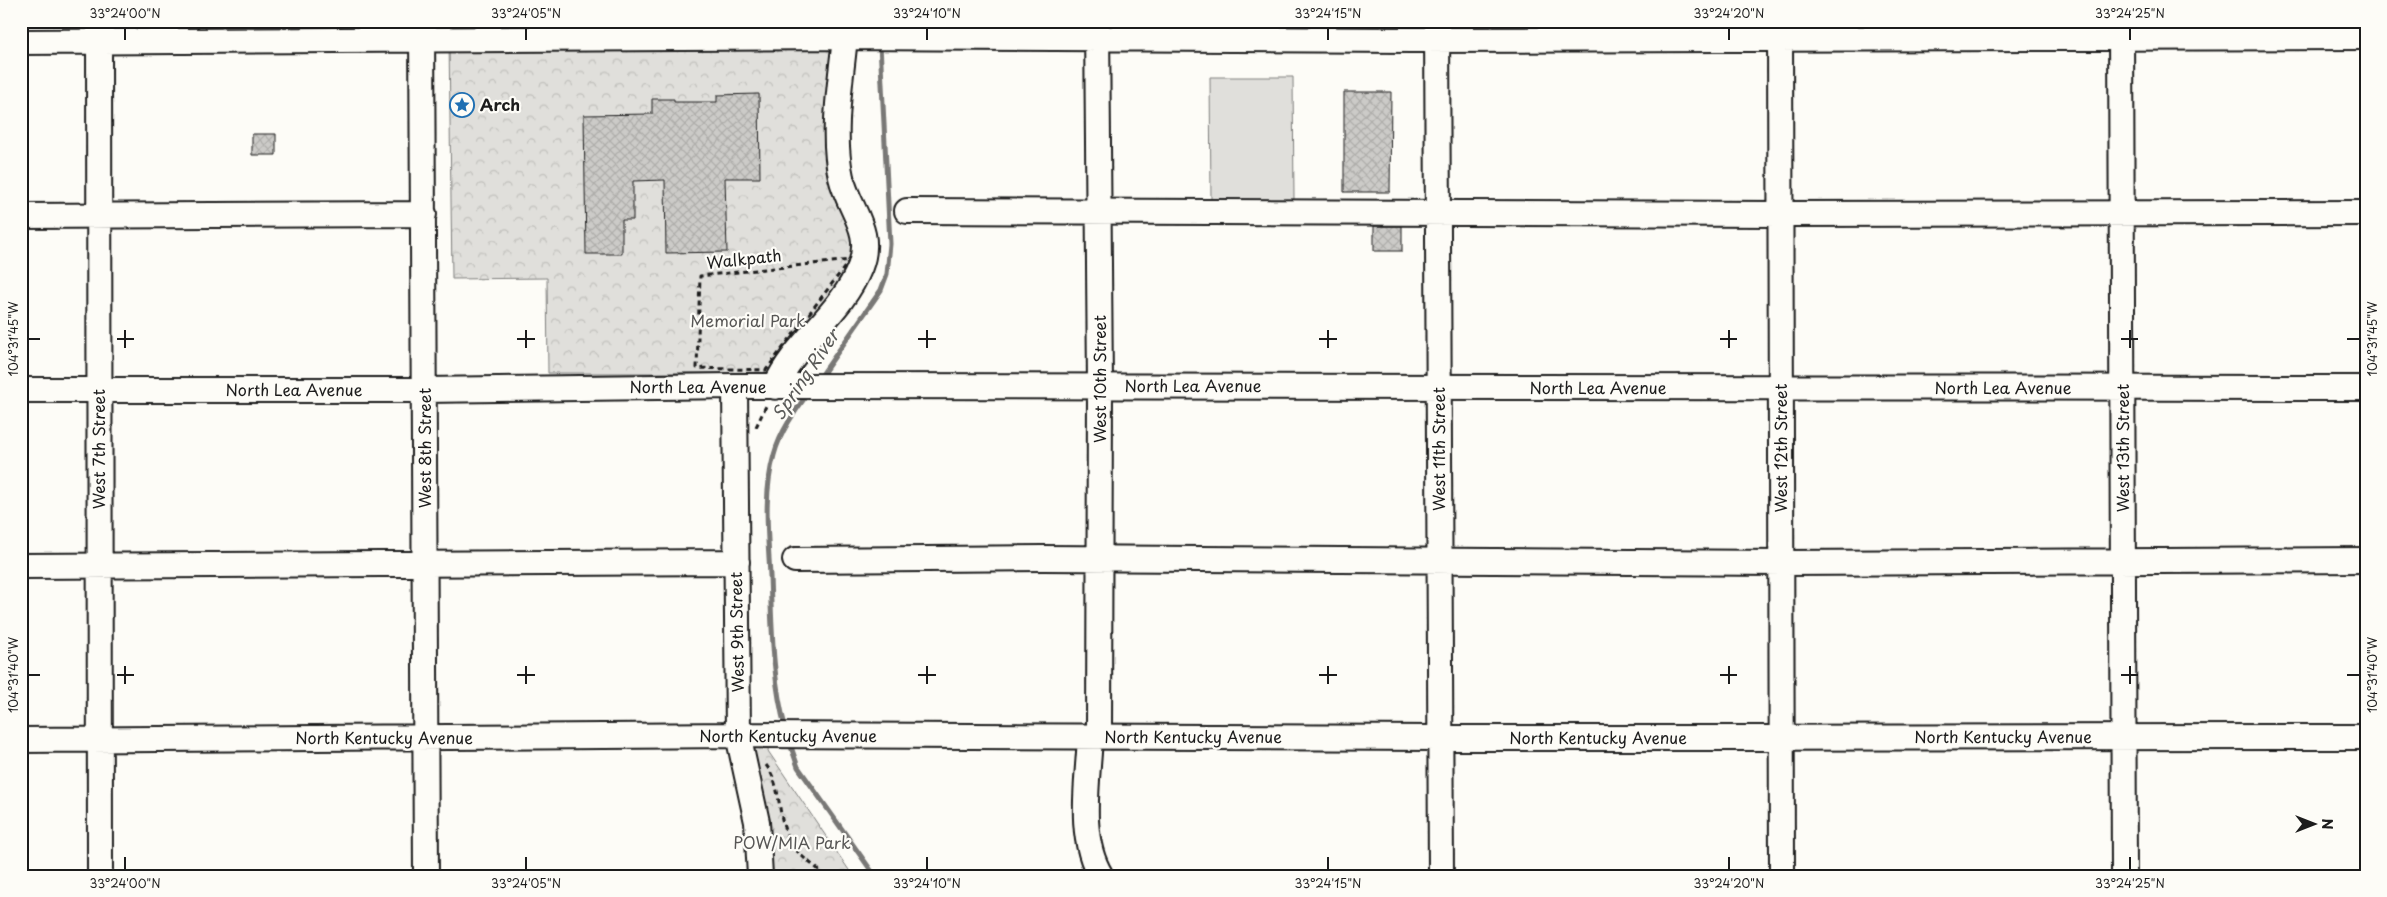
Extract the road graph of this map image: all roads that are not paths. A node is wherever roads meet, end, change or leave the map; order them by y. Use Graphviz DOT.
graph roads {
  1 [pos="2121,29"];
  2 [pos="1780,30"];
  3 [pos="99,31"];
  4 [pos="422,31"];
  5 [pos="1096,31"];
  6 [pos="1437,31"];
  7 [pos="856,37"];
  8 [pos="2366,37"];
  9 [pos="21,42"];
  10 [pos="907,211"];
  11 [pos="1098,211"];
  12 [pos="1438,212"];
  13 [pos="2366,213"];
  14 [pos="424,214"];
  15 [pos="1781,214"];
  16 [pos="2121,214"];
  17 [pos="99,215"];
  18 [pos="21,216"];
  19 [pos="735,386"];
  20 [pos="1100,386"];
  21 [pos="781,387"];
  22 [pos="1438,387"];
  23 [pos="1781,388"];
  24 [pos="2123,388"];
  25 [pos="2366,388"];
  26 [pos="21,390"];
  27 [pos="99,390"];
  28 [pos="425,390"];
  29 [pos="795,560"];
  30 [pos="1100,560"];
  31 [pos="2366,560"];
  32 [pos="737,562"];
  33 [pos="1439,562"];
  34 [pos="2123,562"];
  35 [pos="1782,563"];
  36 [pos="425,565"];
  37 [pos="21,566"];
  38 [pos="99,566"];
  39 [pos="738,735"];
  40 [pos="1095,737"];
  41 [pos="2124,737"];
  42 [pos="2366,737"];
  43 [pos="426,738"];
  44 [pos="1440,738"];
  45 [pos="1782,738"];
  46 [pos="21,740"];
  47 [pos="99,740"];
  48 [pos="100,876"];
  49 [pos="426,876"];
  50 [pos="760,876"];
  51 [pos="1101,876"];
  52 [pos="1441,876"];
  53 [pos="1782,876"];
  54 [pos="2124,876"];
  1 -- 2 [label="street"];
  1 -- 8 [label="street"];
  1 -- 16 [label="street, West 13th Street"];
  2 -- 6 [label="street"];
  2 -- 15 [label="street, West 12th Street"];
  3 -- 4 [label="street"];
  3 -- 9 [label="street"];
  3 -- 17 [label="street, West 7th Street"];
  4 -- 7 [label="street"];
  4 -- 14 [label="street, West 8th Street"];
  5 -- 6 [label="street"];
  5 -- 7 [label="street"];
  5 -- 11 [label="street, West 10th Street"];
  6 -- 12 [label="street, West 11th Street"];
  7 -- 21 [label="street"];
  10 -- 11 [label="street"];
  11 -- 12 [label="street"];
  11 -- 20 [label="street, West 10th Street"];
  12 -- 15 [label="street"];
  12 -- 22 [label="street, West 11th Street"];
  13 -- 16 [label="street"];
  14 -- 17 [label="street"];
  14 -- 28 [label="street, West 8th Street"];
  15 -- 16 [label="street"];
  15 -- 23 [label="street, West 12th Street"];
  16 -- 24 [label="street, West 13th Street"];
  17 -- 18 [label="street"];
  17 -- 27 [label="street, West 7th Street"];
  19 -- 21 [label="street, North Lea Avenue"];
  19 -- 28 [label="street, North Lea Avenue"];
  19 -- 32 [label="street, West 9th Street"];
  20 -- 21 [label="street, North Lea Avenue"];
  20 -- 22 [label="street, North Lea Avenue"];
  20 -- 30 [label="street, West 10th Street"];
  22 -- 23 [label="street, North Lea Avenue"];
  22 -- 33 [label="street, West 11th Street"];
  23 -- 24 [label="street, North Lea Avenue"];
  23 -- 35 [label="street, West 12th Street"];
  24 -- 25 [label="street, North Lea Avenue"];
  24 -- 34 [label="street, West 13th Street"];
  26 -- 27 [label="street, North Lea Avenue"];
  27 -- 28 [label="street, North Lea Avenue"];
  27 -- 38 [label="street, West 7th Street"];
  28 -- 36 [label="street, West 8th Street"];
  29 -- 30 [label="street"];
  30 -- 33 [label="street"];
  30 -- 40 [label="street, West 10th Street"];
  31 -- 34 [label="street"];
  32 -- 36 [label="street"];
  32 -- 39 [label="street, West 9th Street"];
  33 -- 35 [label="street"];
  33 -- 44 [label="street, West 11th Street"];
  34 -- 35 [label="street"];
  34 -- 41 [label="street, West 13th Street"];
  35 -- 45 [label="street, West 12th Street"];
  36 -- 38 [label="street"];
  36 -- 43 [label="street, West 8th Street"];
  37 -- 38 [label="street"];
  38 -- 47 [label="street, West 7th Street"];
  39 -- 40 [label="street, North Kentucky Avenue"];
  39 -- 43 [label="street, North Kentucky Avenue"];
  39 -- 50 [label="street, West 9th Street"];
  40 -- 44 [label="street, North Kentucky Avenue"];
  40 -- 51 [label="street, West 10th Street"];
  41 -- 42 [label="street, North Kentucky Avenue"];
  41 -- 45 [label="street, North Kentucky Avenue"];
  41 -- 54 [label="street, West 13th Street"];
  43 -- 47 [label="street, North Kentucky Avenue"];
  43 -- 49 [label="street, West 8th Street"];
  44 -- 45 [label="street, North Kentucky Avenue"];
  44 -- 52 [label="street, West 11th Street"];
  45 -- 53 [label="street, West 12th Street"];
  46 -- 47 [label="street, North Kentucky Avenue"];
  47 -- 48 [label="street, West 7th Street"];
}
